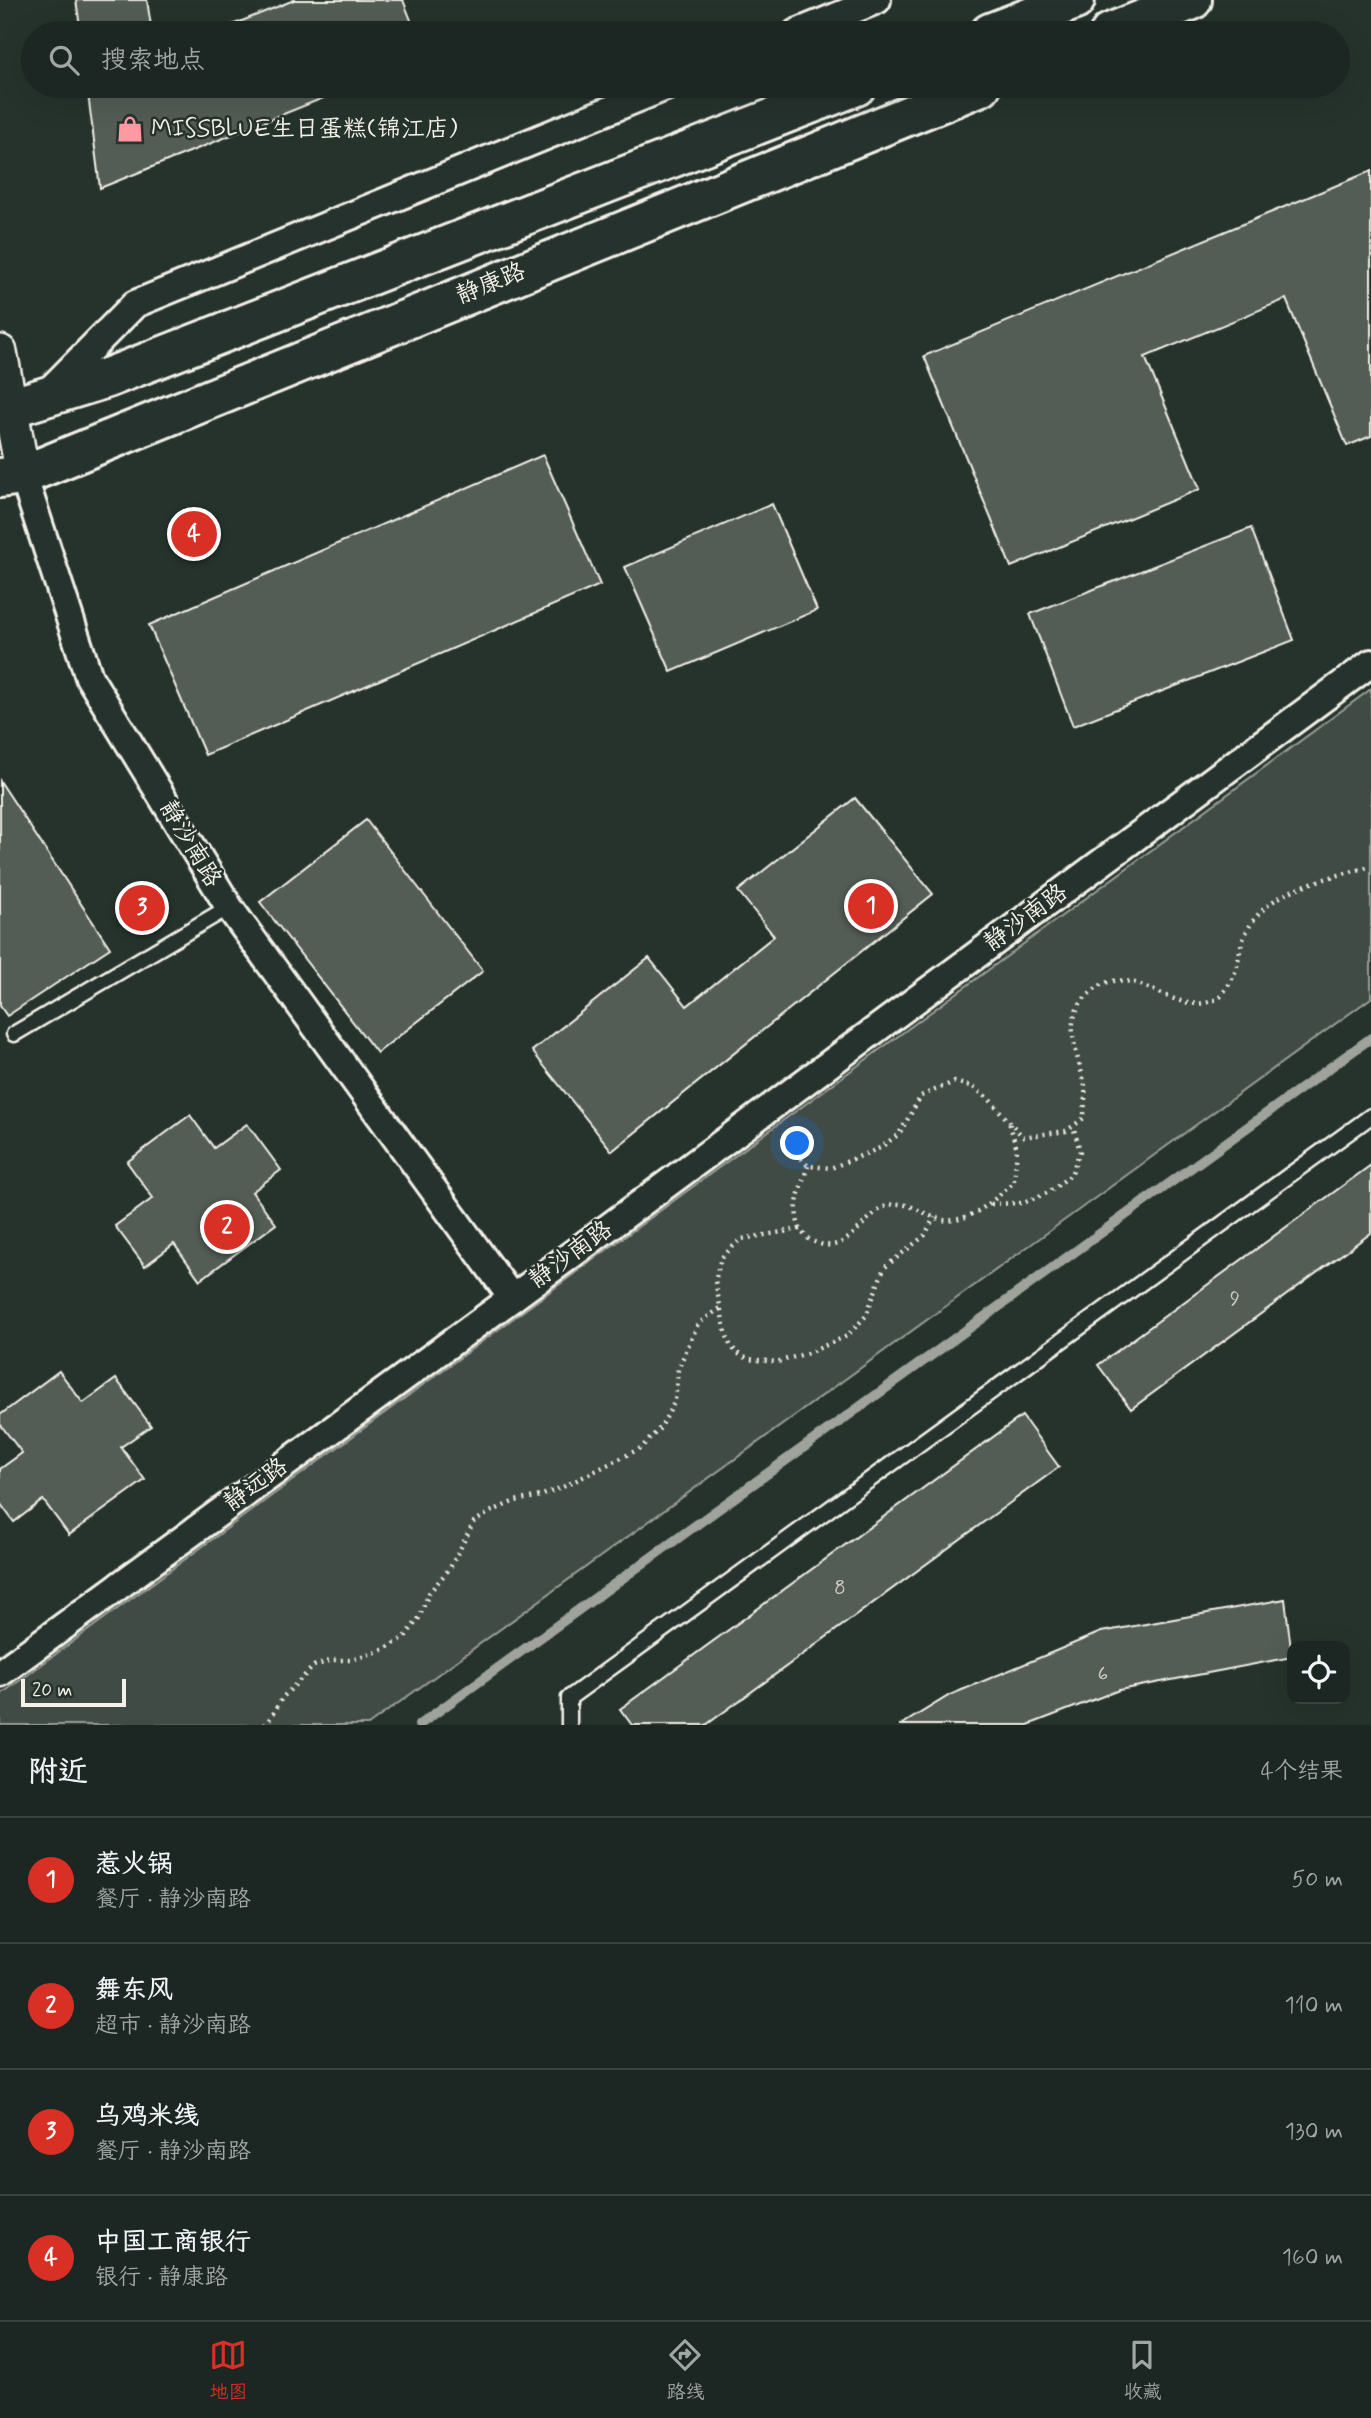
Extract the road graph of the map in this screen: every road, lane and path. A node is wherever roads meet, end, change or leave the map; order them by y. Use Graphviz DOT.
graph roads {
  1 [pos="877,0"];
  2 [pos="1075,0"];
  3 [pos="1192,0"];
  4 [pos="825,21"];
  5 [pos="1021,21"];
  6 [pos="1140,21"];
  7 [pos="639,98"];
  8 [pos="825,98"];
  9 [pos="951,98"];
  10 [pos="0,352"];
  11 [pos="18,406"];
  12 [pos="8,471"];
  13 [pos="1371,663"];
  14 [pos="1371,866"];
  15 [pos="229,907"];
  16 [pos="14,1034"];
  17 [pos="764,1112"];
  18 [pos="1371,1116"];
  19 [pos="1009,1121"];
  20 [pos="1073,1126"];
  21 [pos="808,1166"];
  22 [pos="990,1204"];
  23 [pos="934,1217"];
  24 [pos="800,1229"];
  25 [pos="512,1298"];
  26 [pos="720,1308"];
  27 [pos="0,1673"];
  28 [pos="265,1725"];
  29 [pos="569,1725"];
  1 -- 4 [label="street"];
  2 -- 5 [label="main road"];
  3 -- 6 [label="main road"];
  7 -- 11 [label="street"];
  8 -- 11 [label="main road"];
  9 -- 12 [label="main road, 静康路"];
  10 -- 11 [label="street"];
  11 -- 12 [label="street"];
  12 -- 15 [label="street, 静沙南路"];
  13 -- 17 [label="street, 静沙南路"];
  14 -- 20 [label="path"];
  15 -- 16 [label="lane"];
  15 -- 25 [label="street, 静沙南路"];
  17 -- 21 [label="path"];
  17 -- 25 [label="street, 静沙南路"];
  18 -- 29 [label="lane"];
  19 -- 20 [label="path"];
  19 -- 21 [label="path"];
  19 -- 22 [label="path"];
  20 -- 22 [label="path"];
  21 -- 24 [label="path"];
  22 -- 23 [label="path"];
  23 -- 24 [label="path"];
  23 -- 26 [label="path"];
  24 -- 26 [label="path"];
  25 -- 27 [label="street, 静远路"];
  26 -- 28 [label="path"];
}
